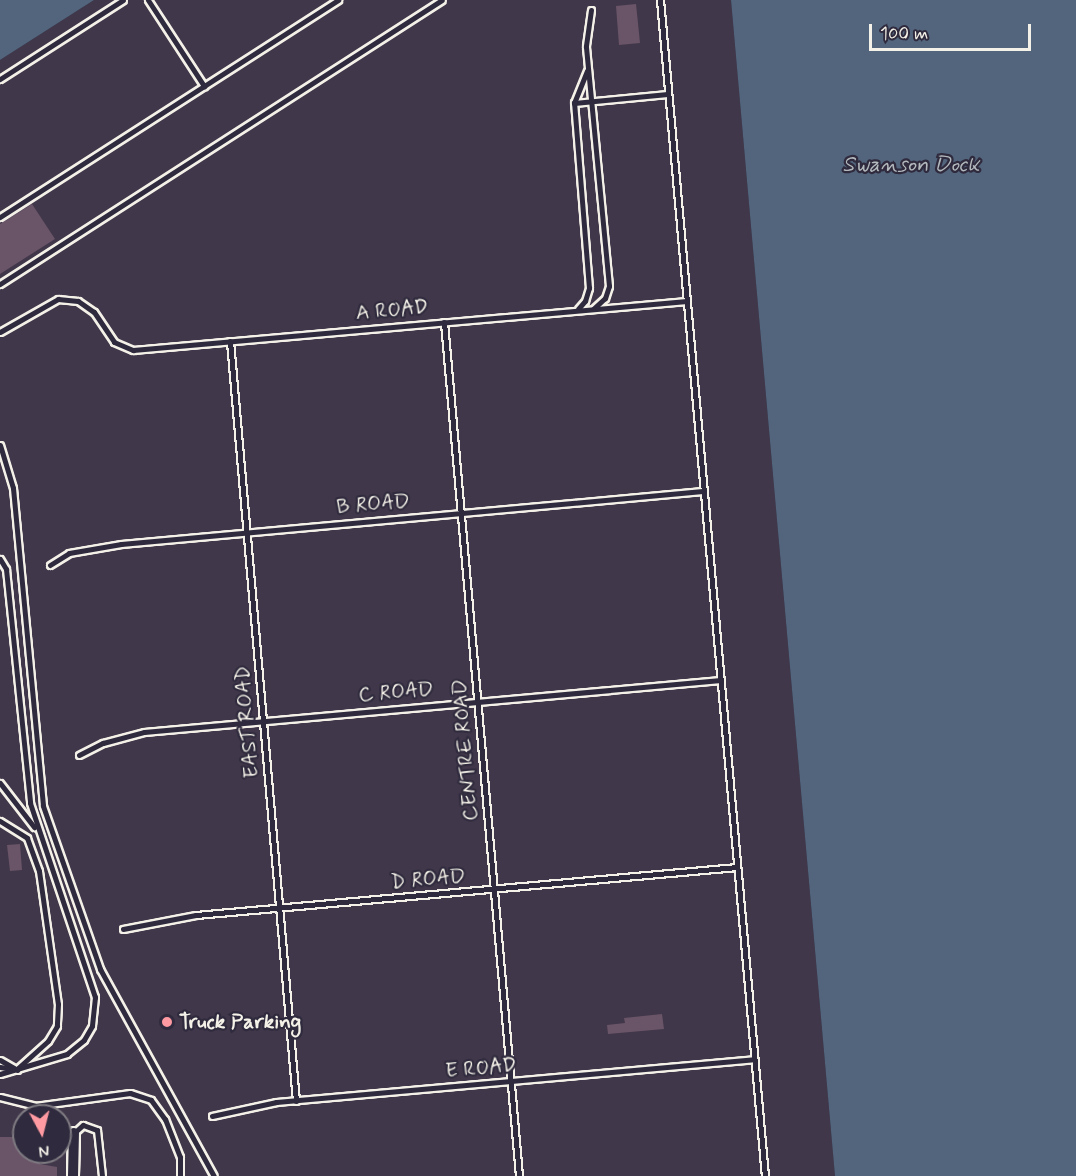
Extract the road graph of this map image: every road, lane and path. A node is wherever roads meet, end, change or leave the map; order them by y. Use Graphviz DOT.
graph roads {
  1 [pos="123,0"];
  2 [pos="148,0"];
  3 [pos="339,0"];
  4 [pos="442,0"];
  5 [pos="660,0"];
  6 [pos="591,10"];
  7 [pos="588,69"];
  8 [pos="0,79"];
  9 [pos="204,86"];
  10 [pos="668,94"];
  11 [pos="592,101"];
  12 [pos="574,103"];
  13 [pos="0,217"];
  14 [pos="0,284"];
  15 [pos="687,301"];
  16 [pos="593,309"];
  17 [pos="573,311"];
  18 [pos="444,322"];
  19 [pos="0,332"];
  20 [pos="230,341"];
  21 [pos="0,445"];
  22 [pos="704,491"];
  23 [pos="461,512"];
  24 [pos="247,532"];
  25 [pos="0,559"];
  26 [pos="50,565"];
  27 [pos="721,680"];
  28 [pos="478,701"];
  29 [pos="263,720"];
  30 [pos="79,755"];
  31 [pos="0,783"];
  32 [pos="0,821"];
  33 [pos="35,828"];
  34 [pos="737,867"];
  35 [pos="494,890"];
  36 [pos="279,908"];
  37 [pos="123,929"];
  38 [pos="754,1059"];
  39 [pos="0,1060"];
  40 [pos="0,1067"];
  41 [pos="17,1070"];
  42 [pos="0,1074"];
  43 [pos="511,1082"];
  44 [pos="0,1097"];
  45 [pos="296,1101"];
  46 [pos="212,1116"];
  47 [pos="74,1134"];
  48 [pos="73,1176"];
  49 [pos="102,1176"];
  50 [pos="180,1176"];
  51 [pos="214,1176"];
  52 [pos="519,1176"];
  53 [pos="765,1176"];
  1 -- 8 [label="lane"];
  2 -- 9 [label="lane"];
  3 -- 9 [label="lane"];
  4 -- 14 [label="lane"];
  5 -- 10 [label="lane"];
  6 -- 7 [label="lane"];
  7 -- 11 [label="lane"];
  7 -- 12 [label="lane"];
  9 -- 13 [label="lane"];
  10 -- 11 [label="lane"];
  10 -- 15 [label="lane"];
  11 -- 12 [label="lane"];
  11 -- 16 [label="lane"];
  12 -- 17 [label="lane"];
  15 -- 16 [label="lane, A ROAD"];
  15 -- 22 [label="lane"];
  16 -- 17 [label="lane, A ROAD"];
  17 -- 18 [label="lane, A ROAD"];
  18 -- 20 [label="lane, A ROAD"];
  18 -- 23 [label="lane, CENTRE ROAD"];
  19 -- 20 [label="lane, A ROAD"];
  20 -- 24 [label="lane, EAST ROAD"];
  21 -- 51 [label="lane"];
  22 -- 23 [label="lane, B ROAD"];
  22 -- 27 [label="lane"];
  23 -- 24 [label="lane, B ROAD"];
  23 -- 28 [label="lane, CENTRE ROAD"];
  24 -- 26 [label="lane, B ROAD"];
  24 -- 29 [label="lane, EAST ROAD"];
  25 -- 33 [label="lane"];
  27 -- 28 [label="lane, C ROAD"];
  27 -- 34 [label="lane"];
  28 -- 29 [label="lane, C ROAD"];
  28 -- 35 [label="lane, CENTRE ROAD"];
  29 -- 30 [label="lane, C ROAD"];
  29 -- 36 [label="lane, EAST ROAD"];
  31 -- 33 [label="lane"];
  32 -- 41 [label="lane"];
  33 -- 41 [label="lane"];
  34 -- 35 [label="lane, D ROAD"];
  34 -- 38 [label="lane"];
  35 -- 36 [label="lane, D ROAD"];
  35 -- 43 [label="lane, CENTRE ROAD"];
  36 -- 37 [label="lane, D ROAD"];
  36 -- 45 [label="lane, EAST ROAD"];
  38 -- 43 [label="lane, E ROAD"];
  38 -- 53 [label="lane"];
  39 -- 41 [label="lane"];
  40 -- 41 [label="lane"];
  41 -- 42 [label="lane"];
  43 -- 45 [label="lane, E ROAD"];
  43 -- 52 [label="lane, CENTRE ROAD"];
  44 -- 50 [label="lane"];
  45 -- 46 [label="lane, E ROAD"];
  47 -- 48 [label="street"];
  47 -- 49 [label="lane"];
}
